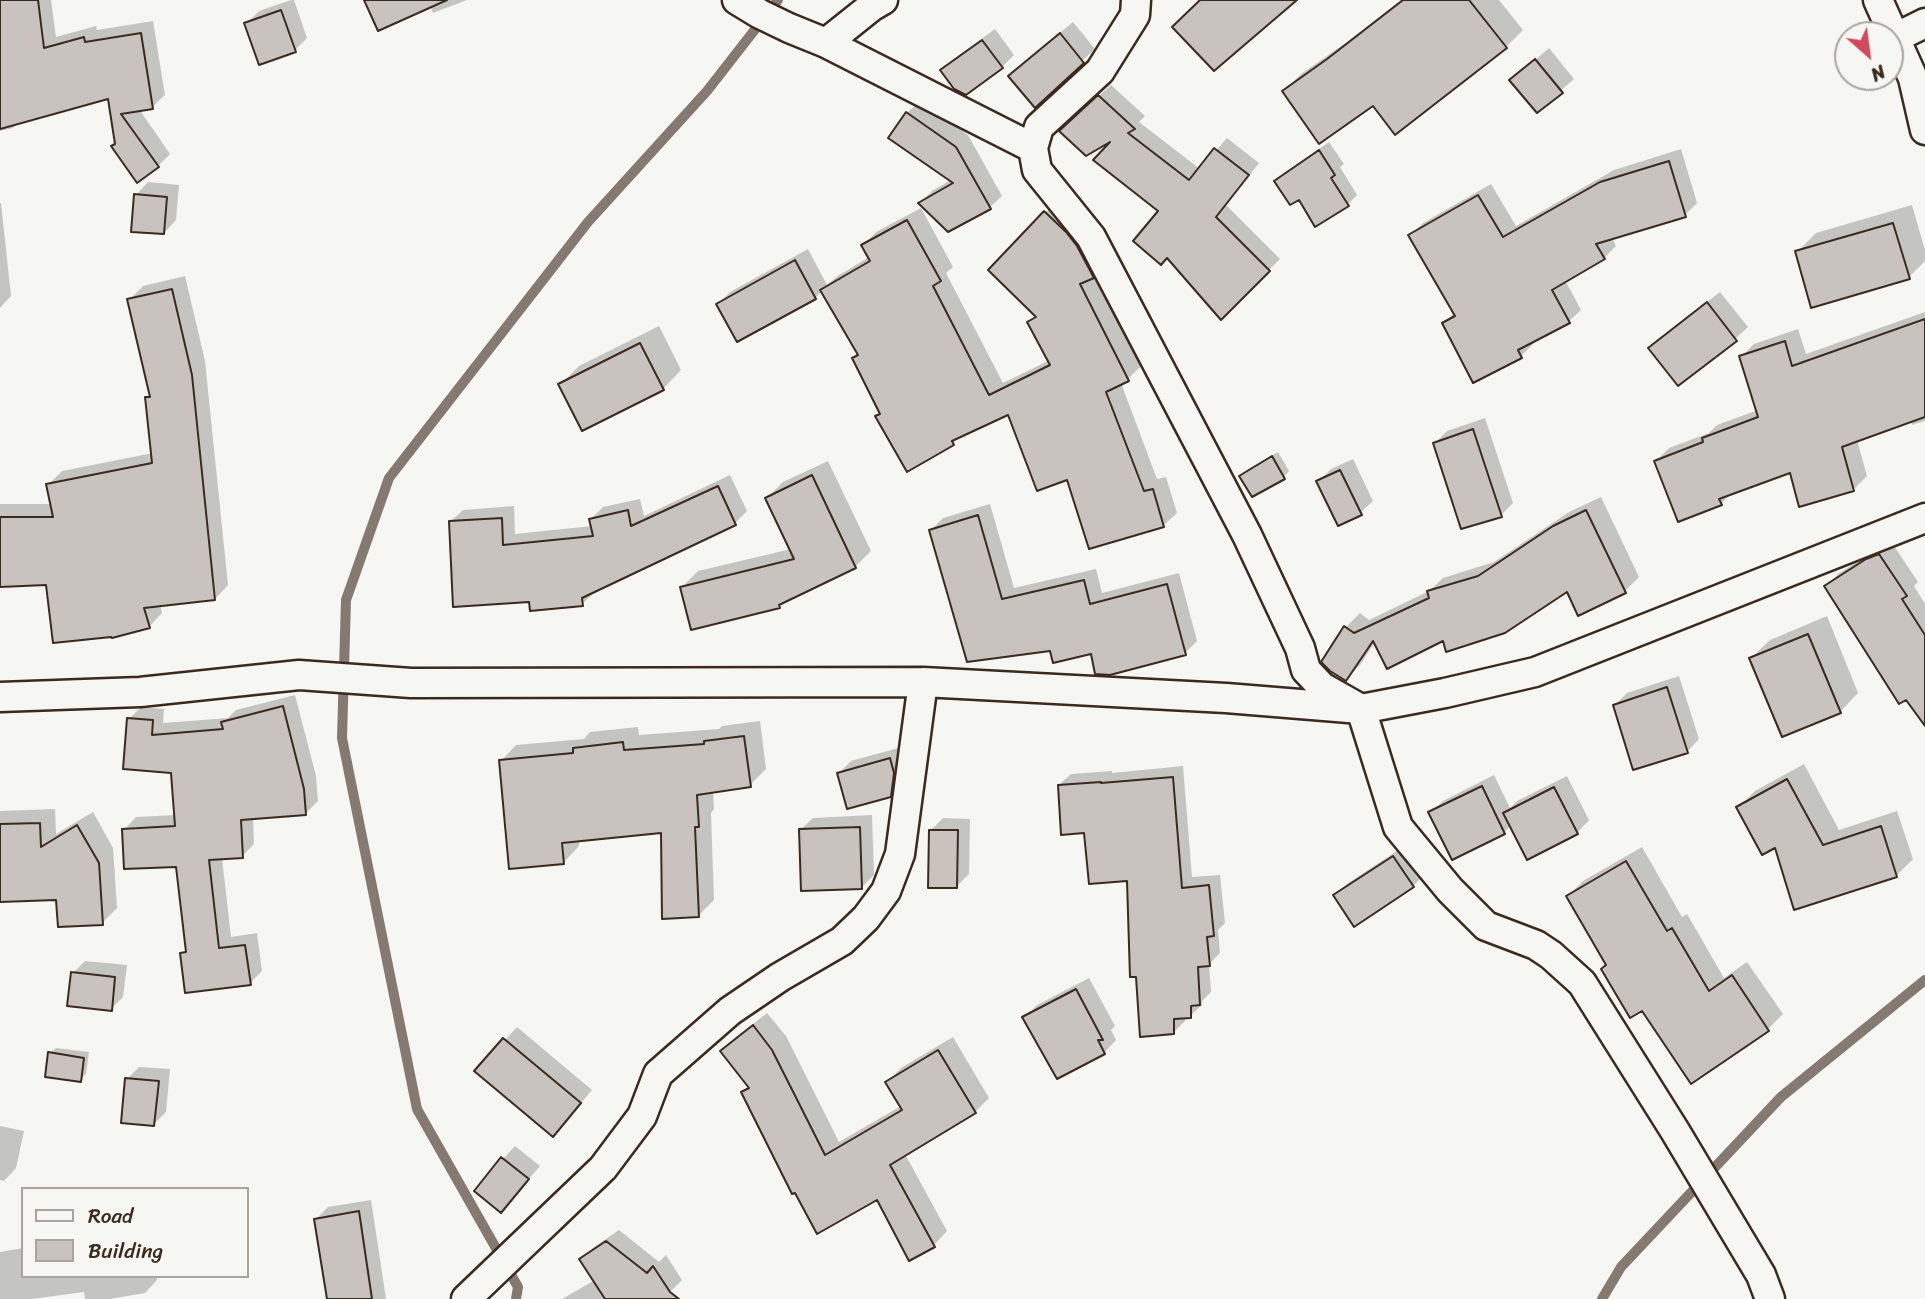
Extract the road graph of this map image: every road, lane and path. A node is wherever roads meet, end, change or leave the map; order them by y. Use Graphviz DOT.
graph roads {
  1 [pos="883,0"];
  2 [pos="1136,0"];
  3 [pos="1878,0"];
  4 [pos="749,7"];
  5 [pos="1887,21"];
  6 [pos="1925,23"];
  7 [pos="1904,34"];
  8 [pos="826,43"];
  9 [pos="1904,58"];
  10 [pos="1925,130"];
  11 [pos="1033,148"];
  12 [pos="1925,518"];
  13 [pos="923,682"];
  14 [pos="0,697"];
  15 [pos="1361,709"];
  16 [pos="466,1299"];
  17 [pos="1770,1299"];
  1 -- 8 [label="street"];
  2 -- 11 [label="street"];
  3 -- 5 [label="street"];
  4 -- 8 [label="street"];
  6 -- 7 [label="street"];
  8 -- 11 [label="street"];
  9 -- 10 [label="street"];
  11 -- 15 [label="street"];
  12 -- 15 [label="street"];
  13 -- 14 [label="street"];
  13 -- 15 [label="street"];
  13 -- 16 [label="street"];
  15 -- 17 [label="street"];
}
